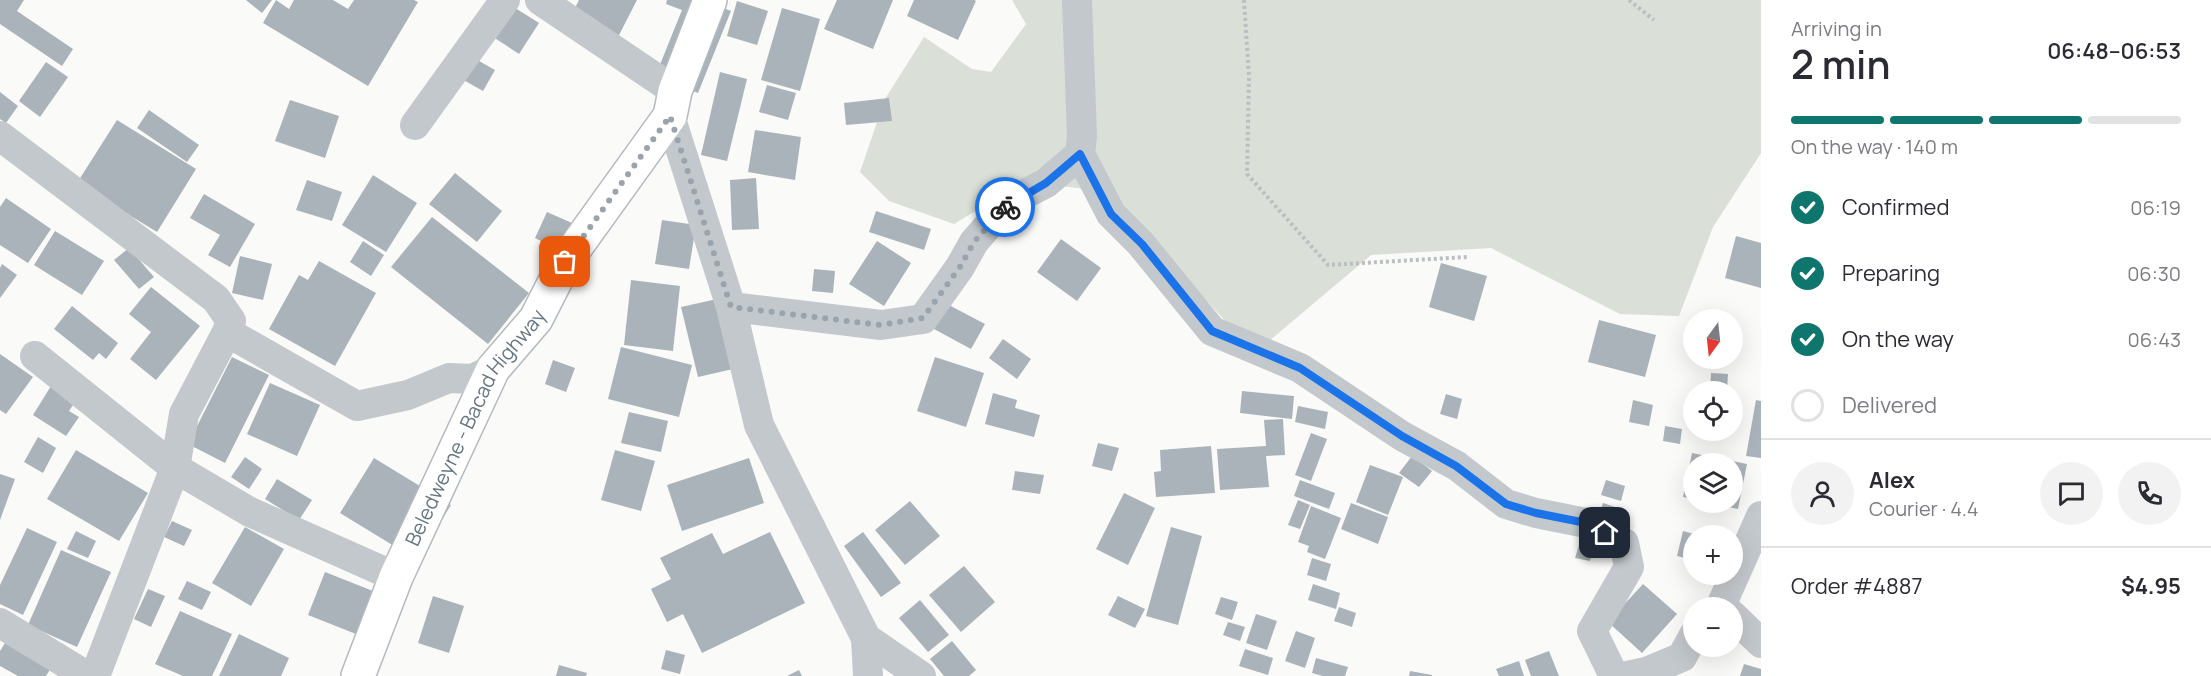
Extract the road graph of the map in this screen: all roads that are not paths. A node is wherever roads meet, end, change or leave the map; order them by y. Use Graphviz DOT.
graph roads {
  1 [pos="505,0"];
  2 [pos="540,0"];
  3 [pos="710,0"];
  4 [pos="1077,0"];
  5 [pos="672,103"];
  6 [pos="414,124"];
  7 [pos="0,136"];
  8 [pos="1080,154"];
  9 [pos="731,307"];
  10 [pos="227,332"];
  11 [pos="35,356"];
  12 [pos="493,369"];
  13 [pos="175,468"];
  14 [pos="1761,516"];
  15 [pos="396,577"];
  16 [pos="1729,597"];
  17 [pos="0,623"];
  18 [pos="1743,626"];
  19 [pos="866,638"];
  20 [pos="1761,643"];
  21 [pos="1683,655"];
  22 [pos="1640,675"];
  23 [pos="87,676"];
  24 [pos="95,676"];
  25 [pos="358,676"];
  26 [pos="868,676"];
  27 [pos="921,676"];
  28 [pos="1614,676"];
  1 -- 6 [label="street"];
  2 -- 5 [label="street"];
  3 -- 5 [label="street, Beledweyne - Bacad Highway"];
  4 -- 8 [label="street"];
  5 -- 9 [label="street"];
  5 -- 12 [label="street, Beledweyne - Bacad Highway"];
  7 -- 10 [label="street"];
  8 -- 9 [label="street"];
  8 -- 28 [label="street"];
  9 -- 19 [label="street"];
  10 -- 12 [label="street"];
  10 -- 13 [label="street"];
  11 -- 13 [label="street"];
  12 -- 15 [label="street, Beledweyne - Bacad Highway"];
  13 -- 15 [label="street"];
  13 -- 24 [label="street"];
  14 -- 16 [label="street"];
  15 -- 25 [label="street, Beledweyne - Bacad Highway"];
  17 -- 23 [label="street"];
  18 -- 20 [label="street"];
  19 -- 26 [label="street"];
  19 -- 27 [label="street"];
  21 -- 22 [label="street"];
}
